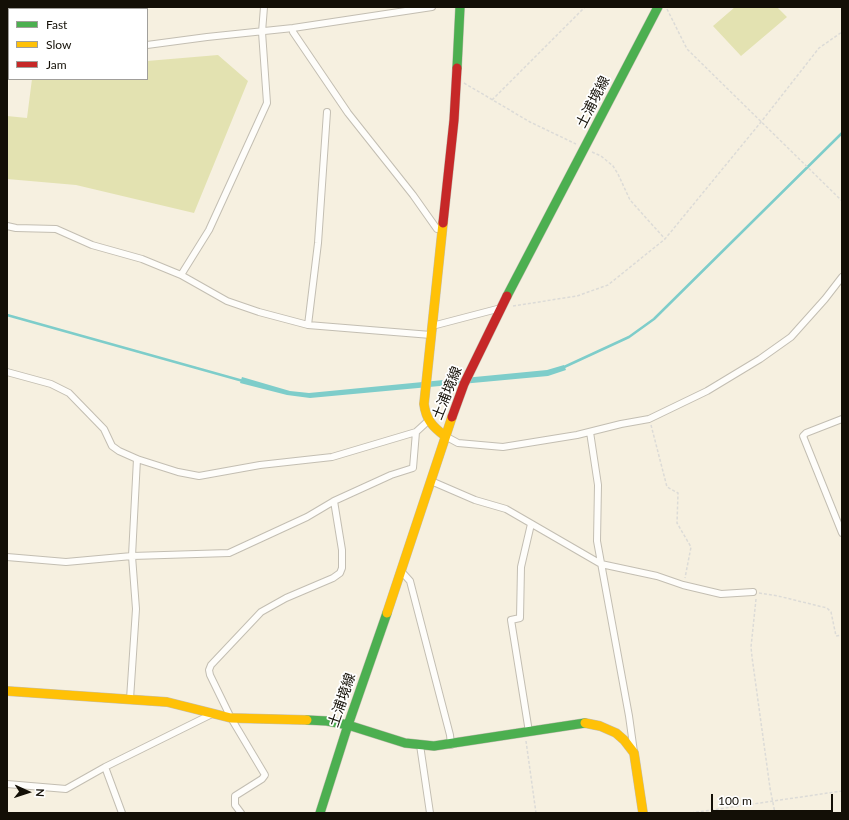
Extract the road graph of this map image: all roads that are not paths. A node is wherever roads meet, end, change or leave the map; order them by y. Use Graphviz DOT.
graph roads {
  1 [pos="264,7"];
  2 [pos="432,7"];
  3 [pos="460,7"];
  4 [pos="658,7"];
  5 [pos="293,28"];
  6 [pos="262,32"];
  7 [pos="148,45"];
  8 [pos="327,112"];
  9 [pos="7,226"];
  10 [pos="443,229"];
  11 [pos="181,276"];
  12 [pos="842,277"];
  13 [pos="501,308"];
  14 [pos="308,325"];
  15 [pos="432,325"];
  16 [pos="430,335"];
  17 [pos="7,372"];
  18 [pos="842,418"];
  19 [pos="428,421"];
  20 [pos="416,432"];
  21 [pos="590,432"];
  22 [pos="445,436"];
  23 [pos="137,459"];
  24 [pos="431,480"];
  25 [pos="334,501"];
  26 [pos="531,524"];
  27 [pos="842,533"];
  28 [pos="132,556"];
  29 [pos="7,557"];
  30 [pos="602,564"];
  31 [pos="401,571"];
  32 [pos="755,592"];
  33 [pos="7,691"];
  34 [pos="130,699"];
  35 [pos="212,714"];
  36 [pos="231,718"];
  37 [pos="348,725"];
  38 [pos="527,733"];
  39 [pos="420,745"];
  40 [pos="451,745"];
  41 [pos="634,753"];
  42 [pos="105,767"];
  43 [pos="7,784"];
  44 [pos="122,813"];
  45 [pos="241,813"];
  46 [pos="320,813"];
  47 [pos="430,813"];
  48 [pos="643,813"];
  1 -- 6 [label="street"];
  2 -- 5 [label="street"];
  3 -- 10 [label="street"];
  4 -- 13 [label="street, 土浦境線"];
  5 -- 6 [label="street"];
  5 -- 10 [label="street"];
  6 -- 7 [label="street"];
  6 -- 11 [label="street"];
  8 -- 14 [label="street"];
  9 -- 11 [label="street"];
  10 -- 15 [label="street"];
  11 -- 14 [label="street"];
  12 -- 21 [label="street"];
  13 -- 15 [label="street"];
  13 -- 22 [label="street, 土浦境線"];
  14 -- 16 [label="street"];
  15 -- 16 [label="street"];
  16 -- 19 [label="street"];
  17 -- 23 [label="street"];
  18 -- 27 [label="street"];
  19 -- 20 [label="street"];
  19 -- 22 [label="street"];
  20 -- 23 [label="street"];
  20 -- 25 [label="street"];
  21 -- 22 [label="street"];
  21 -- 30 [label="street"];
  22 -- 24 [label="street, 土浦境線"];
  23 -- 28 [label="street"];
  24 -- 26 [label="street"];
  24 -- 31 [label="street, 土浦境線"];
  25 -- 28 [label="street"];
  25 -- 36 [label="street"];
  26 -- 30 [label="street"];
  26 -- 38 [label="street"];
  28 -- 29 [label="street"];
  28 -- 34 [label="street"];
  30 -- 32 [label="street"];
  30 -- 41 [label="street"];
  31 -- 37 [label="street, 土浦境線"];
  31 -- 40 [label="street"];
  33 -- 34 [label="street"];
  34 -- 35 [label="street"];
  35 -- 36 [label="street"];
  35 -- 42 [label="street"];
  36 -- 37 [label="street"];
  36 -- 45 [label="street"];
  37 -- 39 [label="street"];
  37 -- 46 [label="street, 土浦境線"];
  38 -- 40 [label="street"];
  38 -- 41 [label="street"];
  39 -- 40 [label="street"];
  39 -- 47 [label="street"];
  41 -- 48 [label="street"];
  42 -- 43 [label="street"];
  42 -- 44 [label="street"];
}
